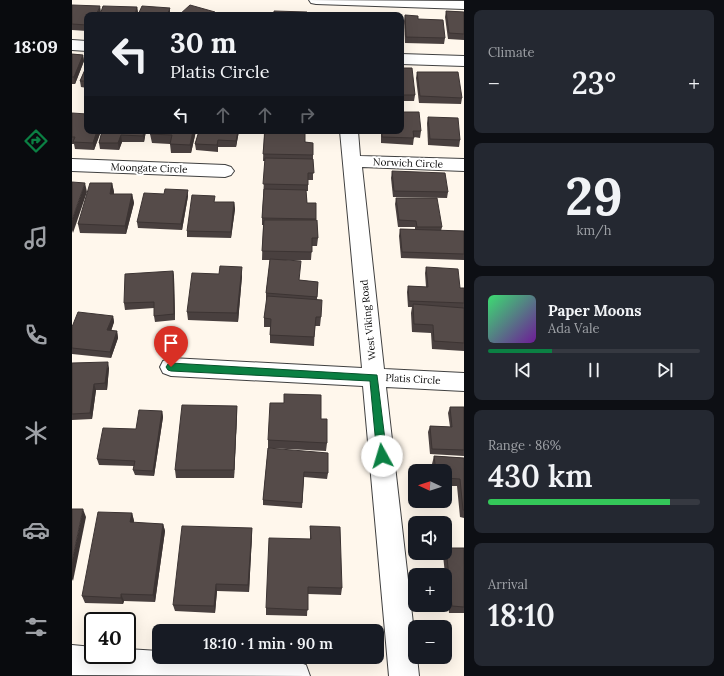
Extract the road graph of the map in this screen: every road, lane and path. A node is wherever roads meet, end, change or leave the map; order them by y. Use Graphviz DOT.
graph roads {
  1 [pos="316,0"];
  2 [pos="334,1"];
  3 [pos="464,5"];
  4 [pos="336,12"];
  5 [pos="72,45"];
  6 [pos="84,46"];
  7 [pos="404,59"];
  8 [pos="464,61"];
  9 [pos="349,134"];
  10 [pos="352,161"];
  11 [pos="72,165"];
  12 [pos="464,165"];
  13 [pos="225,171"];
  14 [pos="171,367"];
  15 [pos="374,377"];
  16 [pos="464,382"];
  17 [pos="72,660"];
  18 [pos="295,676"];
  19 [pos="404,676"];
  1 -- 2 [label="street"];
  2 -- 3 [label="street"];
  2 -- 4 [label="street"];
  5 -- 6 [label="street"];
  7 -- 8 [label="street"];
  9 -- 10 [label="street, West Viking Road"];
  10 -- 12 [label="street, Norwich Circle"];
  10 -- 15 [label="street, West Viking Road"];
  11 -- 13 [label="street, Moongate Circle"];
  14 -- 15 [label="street, Platis Circle"];
  15 -- 16 [label="street, Platis Circle"];
  15 -- 19 [label="street, West Viking Road"];
  17 -- 18 [label="street"];
}
